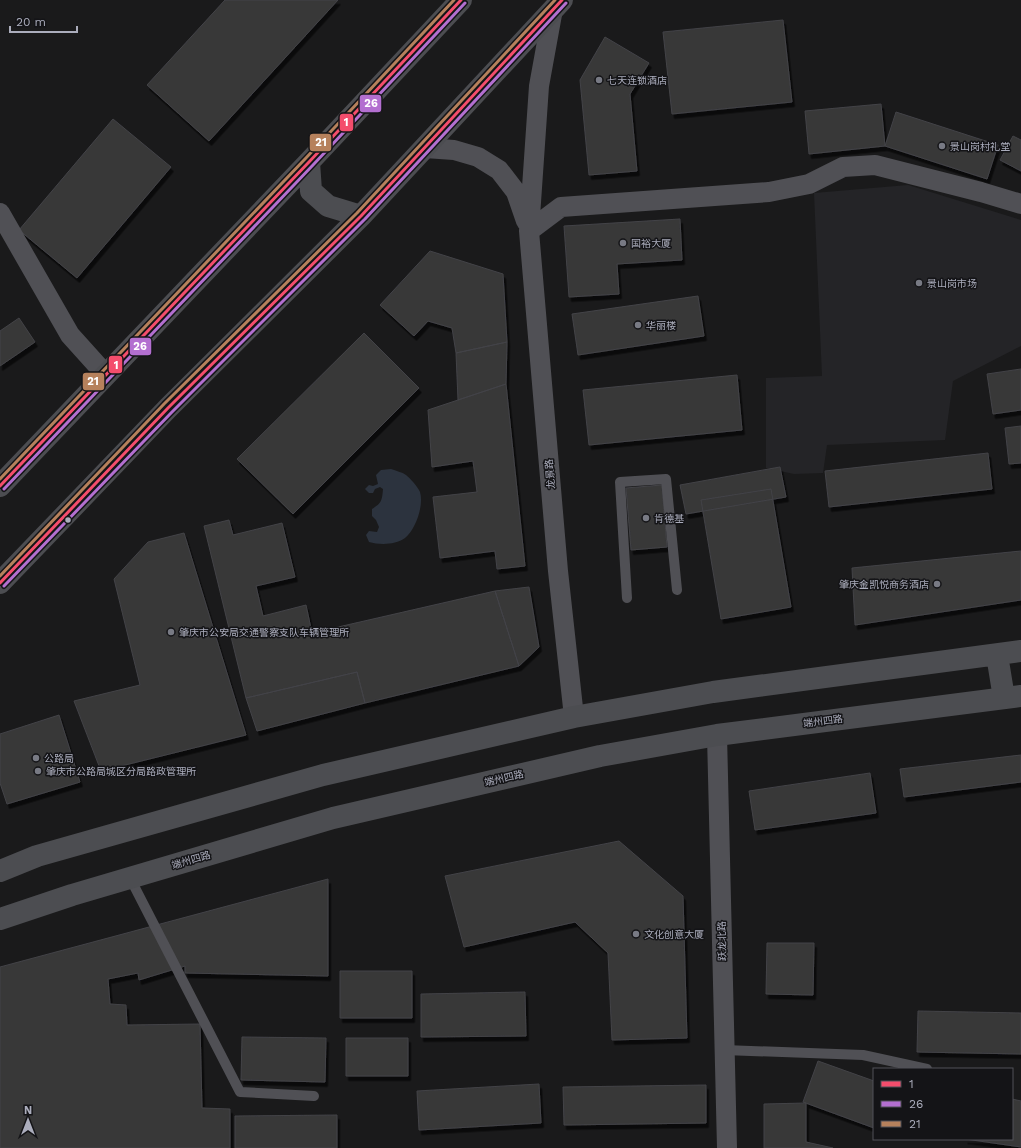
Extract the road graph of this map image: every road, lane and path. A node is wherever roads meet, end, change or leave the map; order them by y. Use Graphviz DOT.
graph roads {
  1 [pos="462,0"];
  2 [pos="558,4"];
  3 [pos="425,148"];
  4 [pos="309,162"];
  5 [pos="1021,204"];
  6 [pos="0,214"];
  7 [pos="361,216"];
  8 [pos="529,231"];
  9 [pos="106,375"];
  10 [pos="0,486"];
  11 [pos="0,583"];
  12 [pos="677,590"];
  13 [pos="627,598"];
  14 [pos="1021,652"];
  15 [pos="997,654"];
  16 [pos="1012,697"];
  17 [pos="574,717"];
  18 [pos="717,735"];
  19 [pos="0,853"];
  20 [pos="37,856"];
  21 [pos="0,871"];
  22 [pos="130,878"];
  23 [pos="0,920"];
  24 [pos="724,1050"];
  25 [pos="922,1068"];
  26 [pos="314,1096"];
  27 [pos="727,1148"];
  1 -- 4 [label="main road"];
  2 -- 3 [label="main road"];
  2 -- 8 [label="street"];
  3 -- 7 [label="main road"];
  3 -- 8 [label="street"];
  4 -- 7 [label="main road"];
  4 -- 9 [label="main road"];
  5 -- 8 [label="street"];
  6 -- 9 [label="street"];
  7 -- 11 [label="main road"];
  8 -- 17 [label="street, 龙景路"];
  9 -- 10 [label="main road"];
  12 -- 13 [label="lane"];
  14 -- 15 [label="main road"];
  15 -- 16 [label="main road"];
  15 -- 17 [label="main road"];
  16 -- 18 [label="main road, 端州四路"];
  17 -- 20 [label="main road"];
  18 -- 22 [label="main road, 端州四路"];
  18 -- 24 [label="street, 跃龙北路"];
  19 -- 20 [label="main road"];
  20 -- 21 [label="main road"];
  22 -- 23 [label="main road, 端州四路"];
  22 -- 26 [label="lane"];
  24 -- 25 [label="lane"];
  24 -- 27 [label="street, 跃龙北路"];
}
